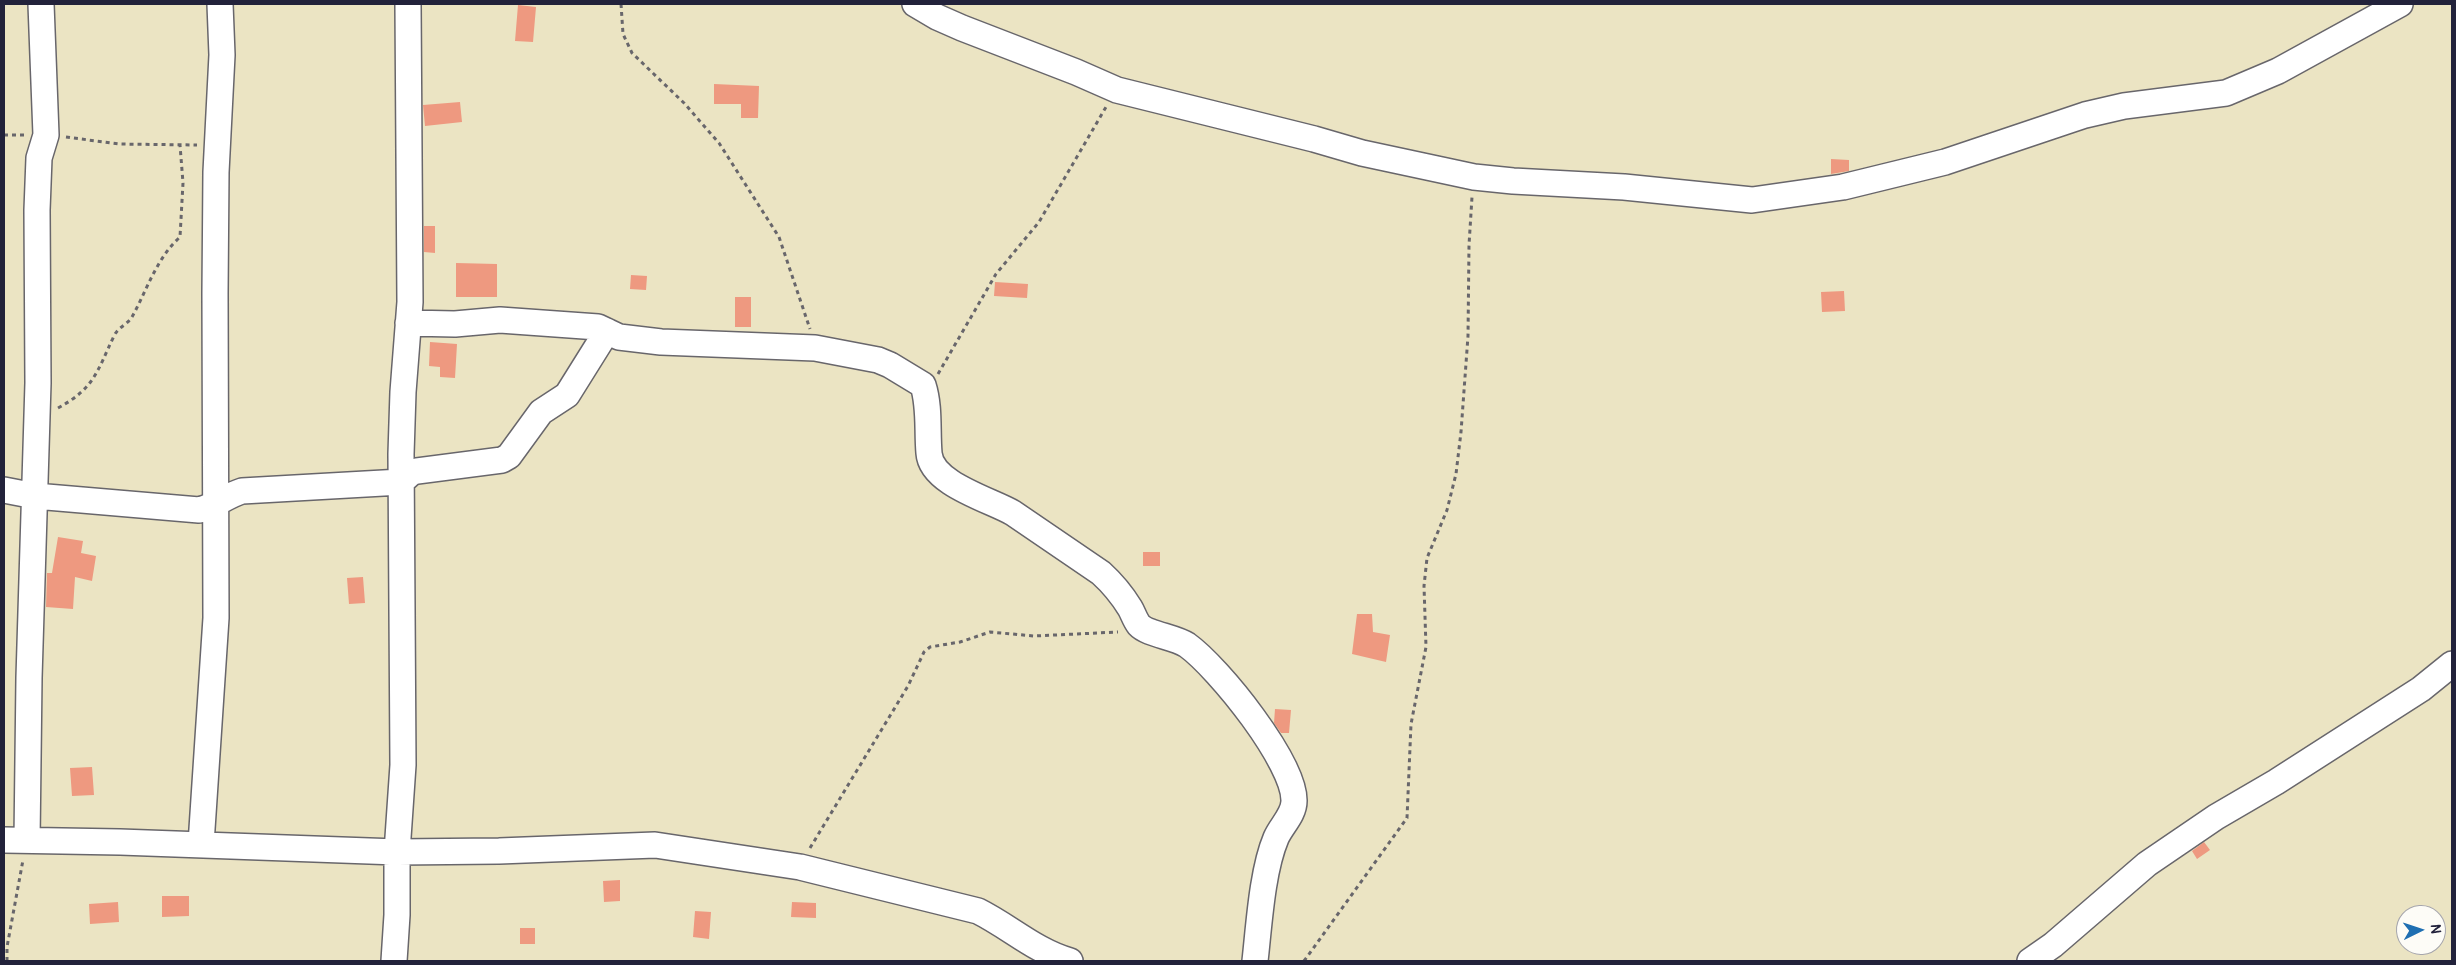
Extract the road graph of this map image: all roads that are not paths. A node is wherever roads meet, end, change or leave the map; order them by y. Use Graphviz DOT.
graph roads {
  1 [pos="41,4"];
  2 [pos="220,4"];
  3 [pos="408,4"];
  4 [pos="915,4"];
  5 [pos="2400,4"];
  6 [pos="408,323"];
  7 [pos="608,331"];
  8 [pos="401,482"];
  9 [pos="4,490"];
  10 [pos="35,496"];
  11 [pos="216,504"];
  12 [pos="2452,664"];
  13 [pos="16,840"];
  14 [pos="201,844"];
  15 [pos="397,852"];
  16 [pos="394,961"];
  17 [pos="1070,961"];
  18 [pos="1255,961"];
  19 [pos="2030,961"];
  1 -- 10 [label="street"];
  2 -- 11 [label="street"];
  3 -- 6 [label="street"];
  4 -- 5 [label="street"];
  6 -- 7 [label="street"];
  6 -- 8 [label="street"];
  7 -- 8 [label="street"];
  7 -- 18 [label="street"];
  8 -- 11 [label="street"];
  8 -- 15 [label="street"];
  9 -- 10 [label="street"];
  10 -- 11 [label="street"];
  10 -- 13 [label="street"];
  11 -- 14 [label="street"];
  12 -- 19 [label="street"];
  13 -- 14 [label="street"];
  14 -- 15 [label="street"];
  15 -- 16 [label="street"];
  15 -- 17 [label="street"];
}
